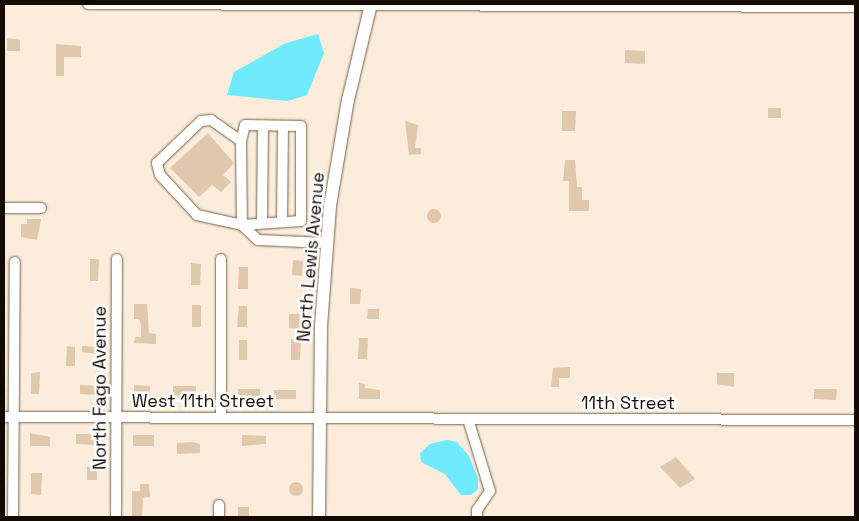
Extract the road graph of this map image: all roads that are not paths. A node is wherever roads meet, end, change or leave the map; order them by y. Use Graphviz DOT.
graph roads {
  1 [pos="88,4"];
  2 [pos="199,4"];
  3 [pos="371,5"];
  4 [pos="855,7"];
  5 [pos="263,126"];
  6 [pos="283,126"];
  7 [pos="240,141"];
  8 [pos="4,208"];
  9 [pos="41,208"];
  10 [pos="262,221"];
  11 [pos="282,221"];
  12 [pos="242,225"];
  13 [pos="327,243"];
  14 [pos="117,259"];
  15 [pos="221,259"];
  16 [pos="15,262"];
  17 [pos="9,417"];
  18 [pos="116,417"];
  19 [pos="221,417"];
  20 [pos="322,418"];
  21 [pos="402,419"];
  22 [pos="468,419"];
  23 [pos="855,420"];
  24 [pos="219,505"];
  25 [pos="13,517"];
  26 [pos="116,517"];
  27 [pos="219,517"];
  28 [pos="319,517"];
  29 [pos="477,517"];
  1 -- 2 [label="street"];
  2 -- 3 [label="street"];
  3 -- 4 [label="street"];
  3 -- 13 [label="main road, North Lewis Avenue"];
  5 -- 6 [label="street"];
  5 -- 7 [label="street"];
  5 -- 10 [label="street"];
  6 -- 11 [label="street"];
  6 -- 11 [label="street"];
  7 -- 12 [label="street"];
  7 -- 12 [label="street"];
  8 -- 9 [label="street"];
  10 -- 11 [label="street"];
  10 -- 12 [label="street"];
  12 -- 13 [label="street"];
  13 -- 20 [label="main road, North Lewis Avenue"];
  14 -- 18 [label="street, North Fago Avenue"];
  15 -- 19 [label="street"];
  16 -- 17 [label="street"];
  17 -- 18 [label="street, West 11th Street"];
  17 -- 25 [label="street"];
  18 -- 19 [label="street, West 11th Street"];
  18 -- 26 [label="street, North Fago Avenue"];
  19 -- 20 [label="street, West 11th Street"];
  20 -- 21 [label="street, West 11th Street"];
  20 -- 28 [label="main road, North Lewis Avenue"];
  21 -- 22 [label="street, 11th Street"];
  22 -- 23 [label="street, 11th Street"];
  22 -- 29 [label="street"];
  24 -- 27 [label="street"];
}
